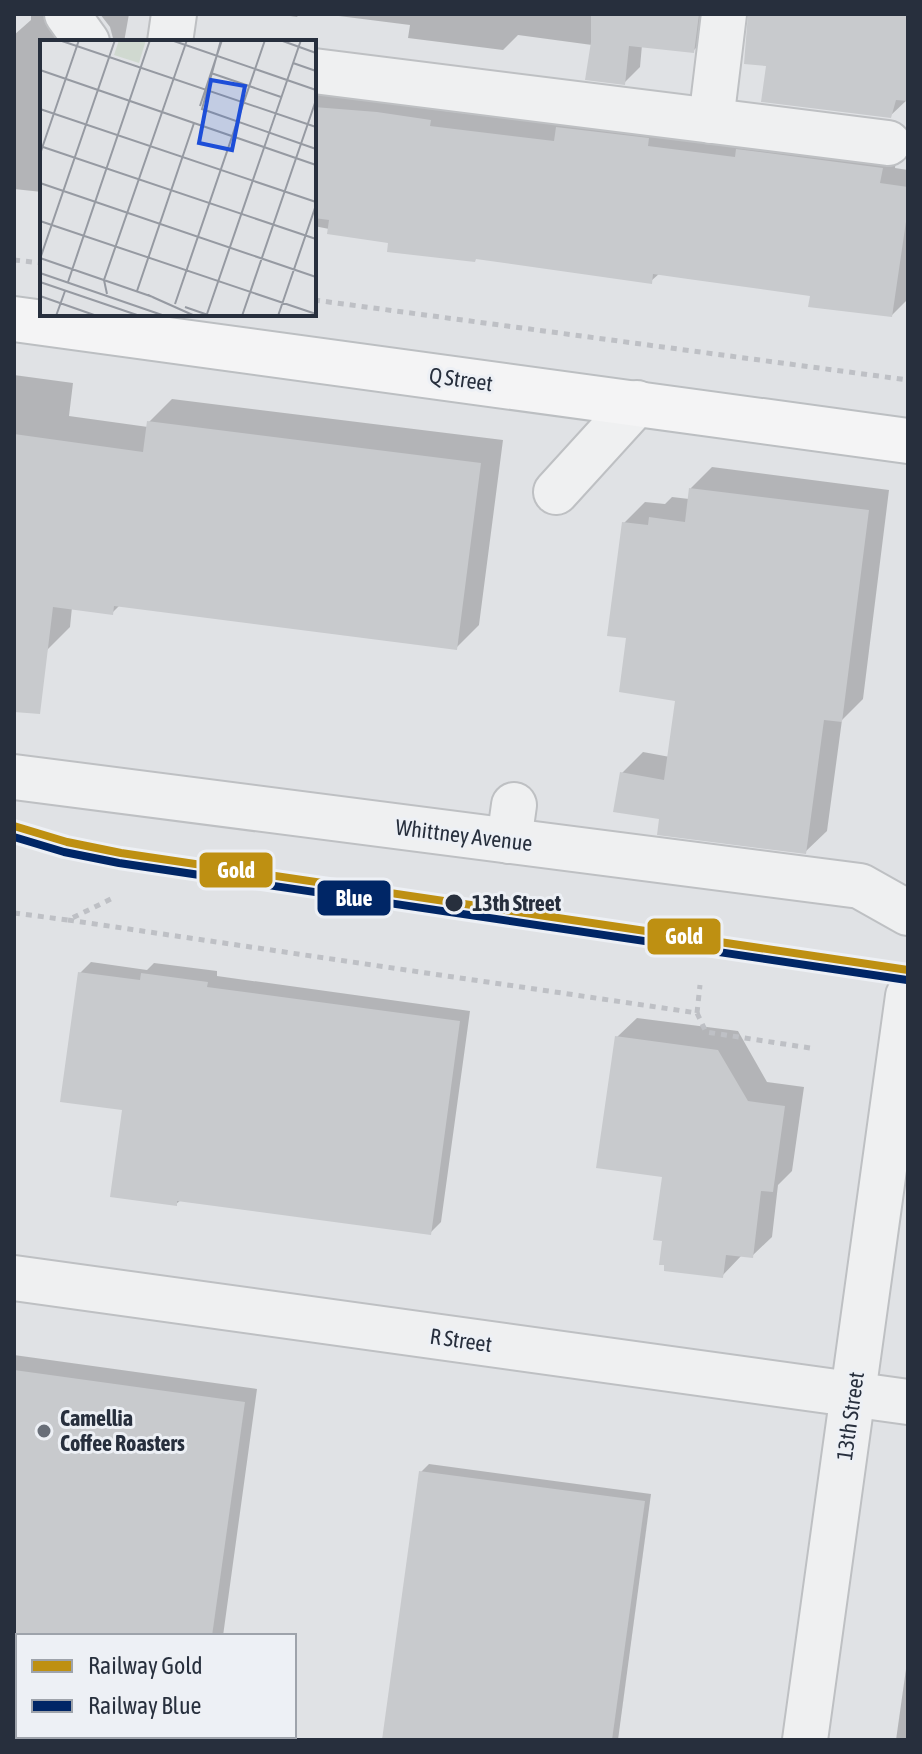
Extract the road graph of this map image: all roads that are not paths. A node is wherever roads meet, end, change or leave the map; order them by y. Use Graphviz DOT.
graph roads {
  1 [pos="67,14"];
  2 [pos="174,14"];
  3 [pos="724,14"];
  4 [pos="86,40"];
  5 [pos="170,40"];
  6 [pos="316,71"];
  7 [pos="711,121"];
  8 [pos="888,143"];
  9 [pos="14,319"];
  10 [pos="637,403"];
  11 [pos="908,441"];
  12 [pos="556,492"];
  13 [pos="14,777"];
  14 [pos="908,913"];
  15 [pos="908,996"];
  16 [pos="14,1278"];
  17 [pos="853,1395"];
  18 [pos="908,1402"];
  19 [pos="805,1740"];
  1 -- 4 [label="street"];
  2 -- 5 [label="street"];
  3 -- 7 [label="street"];
  6 -- 7 [label="street"];
  7 -- 8 [label="street"];
  9 -- 10 [label="main road, Q Street"];
  10 -- 11 [label="main road, Q Street"];
  10 -- 12 [label="street"];
  13 -- 14 [label="street, Whittney Avenue"];
  15 -- 17 [label="street, 13th Street"];
  16 -- 17 [label="street, R Street"];
  17 -- 18 [label="street, R Street"];
  17 -- 19 [label="street, 13th Street"];
}
